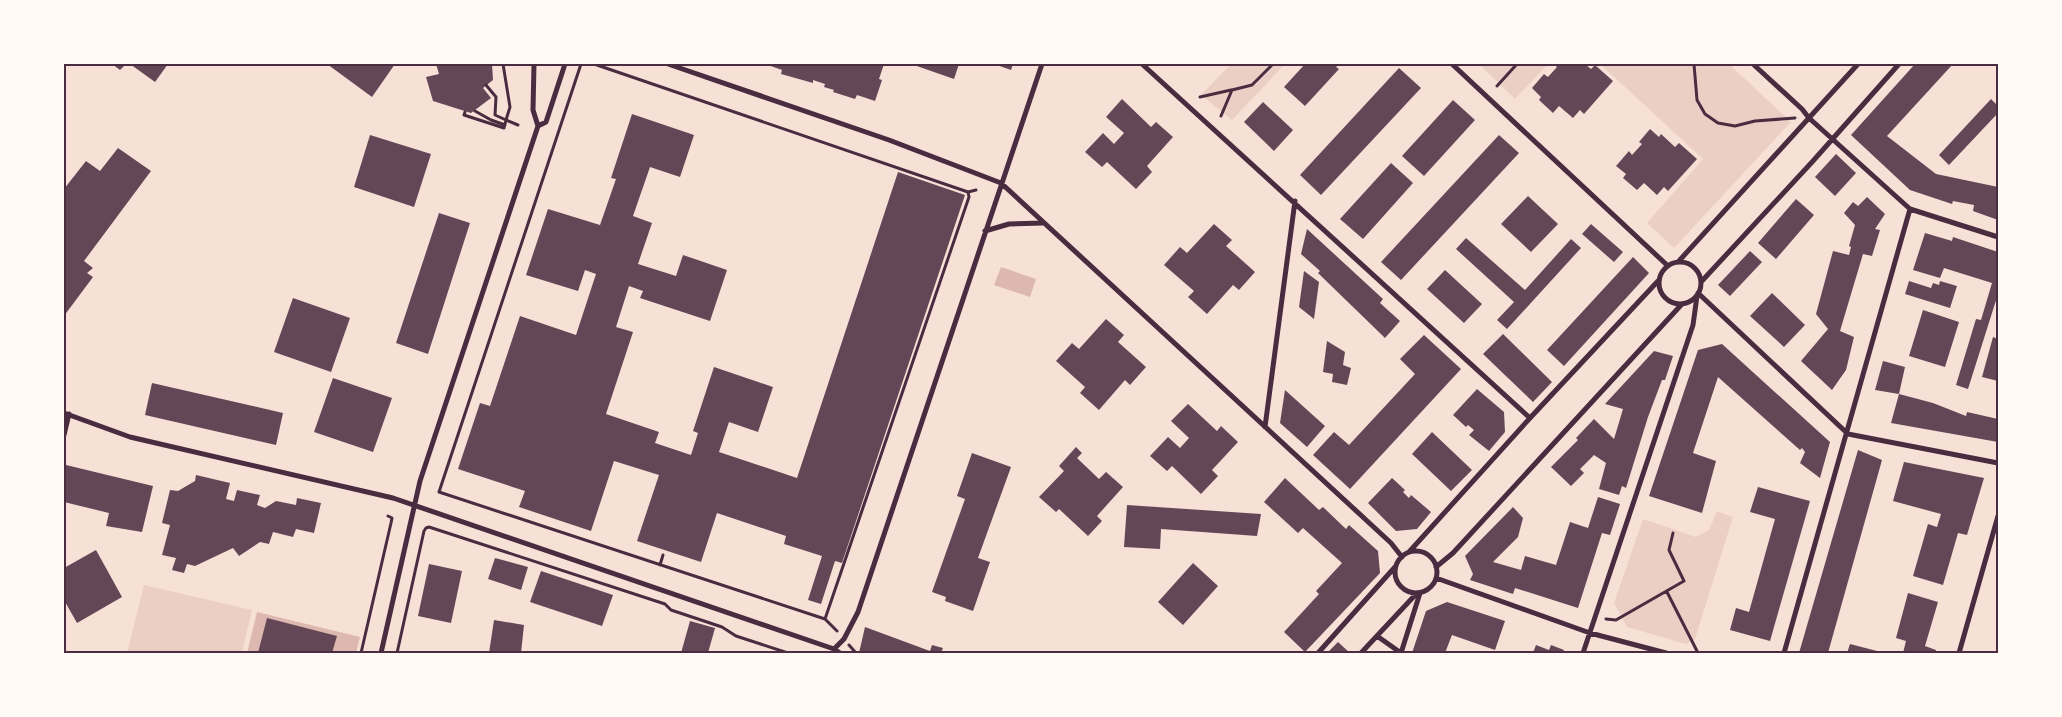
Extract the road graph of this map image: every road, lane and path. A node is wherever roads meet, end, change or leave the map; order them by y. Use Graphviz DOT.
graph roads {
  1 [pos="503,64"];
  2 [pos="534,64"];
  3 [pos="565,64"];
  4 [pos="581,64"];
  5 [pos="594,64"];
  6 [pos="668,64"];
  7 [pos="1042,64"];
  8 [pos="1142,64"];
  9 [pos="1273,64"];
  10 [pos="1452,64"];
  11 [pos="1517,64"];
  12 [pos="1694,64"];
  13 [pos="1753,64"];
  14 [pos="1858,64"];
  15 [pos="1899,64"];
  16 [pos="486,85"];
  17 [pos="1497,86"];
  18 [pos="1232,90"];
  19 [pos="1200,97"];
  20 [pos="474,110"];
  21 [pos="465,112"];
  22 [pos="1221,116"];
  23 [pos="1795,118"];
  24 [pos="1809,118"];
  25 [pos="506,120"];
  26 [pos="505,125"];
  27 [pos="518,125"];
  28 [pos="538,126"];
  29 [pos="1832,139"];
  30 [pos="1001,183"];
  31 [pos="976,190"];
  32 [pos="968,192"];
  33 [pos="1294,202"];
  34 [pos="1910,209"];
  35 [pos="1043,223"];
  36 [pos="985,231"];
  37 [pos="1998,237"];
  38 [pos="1678,262"];
  39 [pos="1668,266"];
  40 [pos="1658,281"];
  41 [pos="1701,282"];
  42 [pos="1697,295"];
  43 [pos="1682,304"];
  44 [pos="67,413"];
  45 [pos="1530,418"];
  46 [pos="1265,427"];
  47 [pos="1848,434"];
  48 [pos="64,435"];
  49 [pos="1998,463"];
  50 [pos="414,505"];
  51 [pos="388,516"];
  52 [pos="1998,516"];
  53 [pos="1673,533"];
  54 [pos="1409,552"];
  55 [pos="663,555"];
  56 [pos="1402,557"];
  57 [pos="660,565"];
  58 [pos="1395,567"];
  59 [pos="1436,567"];
  60 [pos="1436,578"];
  61 [pos="1667,592"];
  62 [pos="1419,593"];
  63 [pos="1606,619"];
  64 [pos="1616,620"];
  65 [pos="1614,630"];
  66 [pos="1590,632"];
  67 [pos="1377,636"];
  68 [pos="834,649"];
  69 [pos="1697,651"];
  70 [pos="361,653"];
  71 [pos="380,653"];
  72 [pos="397,653"];
  73 [pos="788,653"];
  74 [pos="840,653"];
  75 [pos="1318,653"];
  76 [pos="1361,653"];
  77 [pos="1401,653"];
  78 [pos="1583,653"];
  79 [pos="1666,653"];
  80 [pos="1784,653"];
  81 [pos="1959,653"];
  1 -- 25 [label="path"];
  2 -- 28 [label="street"];
  3 -- 28 [label="street"];
  4 -- 57 [label="path"];
  5 -- 32 [label="path"];
  6 -- 30 [label="street"];
  7 -- 30 [label="street"];
  8 -- 33 [label="street"];
  9 -- 18 [label="path"];
  10 -- 39 [label="street"];
  11 -- 17 [label="path"];
  12 -- 23 [label="path"];
  13 -- 24 [label="street"];
  14 -- 24 [label="street"];
  15 -- 29 [label="street"];
  16 -- 25 [label="path"];
  18 -- 19 [label="path"];
  18 -- 22 [label="path"];
  20 -- 26 [label="path"];
  21 -- 26 [label="path"];
  24 -- 29 [label="street"];
  24 -- 38 [label="street"];
  25 -- 26 [label="path"];
  25 -- 27 [label="path"];
  28 -- 50 [label="street"];
  29 -- 34 [label="street"];
  29 -- 41 [label="street"];
  30 -- 35 [label="street"];
  30 -- 36 [label="street"];
  31 -- 32 [label="path"];
  32 -- 57 [label="path"];
  33 -- 45 [label="street"];
  33 -- 46 [label="street"];
  34 -- 37 [label="street"];
  34 -- 47 [label="street"];
  35 -- 36 [label="street"];
  35 -- 46 [label="street"];
  36 -- 68 [label="street"];
  38 -- 39 [label="street"];
  38 -- 41 [label="street"];
  39 -- 40 [label="street"];
  40 -- 43 [label="street"];
  40 -- 45 [label="street"];
  41 -- 42 [label="street"];
  42 -- 43 [label="street"];
  42 -- 47 [label="street"];
  42 -- 66 [label="street"];
  43 -- 59 [label="street"];
  44 -- 48 [label="street"];
  44 -- 50 [label="street"];
  45 -- 54 [label="street"];
  46 -- 56 [label="street"];
  47 -- 49 [label="street"];
  47 -- 80 [label="street"];
  50 -- 68 [label="street"];
  50 -- 71 [label="street"];
  51 -- 70 [label="path"];
  52 -- 81 [label="street"];
  53 -- 61 [label="path"];
  54 -- 56 [label="street"];
  54 -- 59 [label="street"];
  55 -- 57 [label="path"];
  56 -- 58 [label="street"];
  58 -- 62 [label="street"];
  58 -- 75 [label="street"];
  59 -- 60 [label="street"];
  60 -- 62 [label="street"];
  60 -- 66 [label="street"];
  61 -- 64 [label="path"];
  61 -- 69 [label="path"];
  62 -- 67 [label="street"];
  62 -- 77 [label="street"];
  63 -- 64 [label="path"];
  64 -- 65 [label="path"];
  66 -- 78 [label="street"];
  66 -- 79 [label="street"];
  67 -- 76 [label="street"];
  67 -- 77 [label="street"];
  68 -- 74 [label="street"];
  72 -- 73 [label="path"];
}
